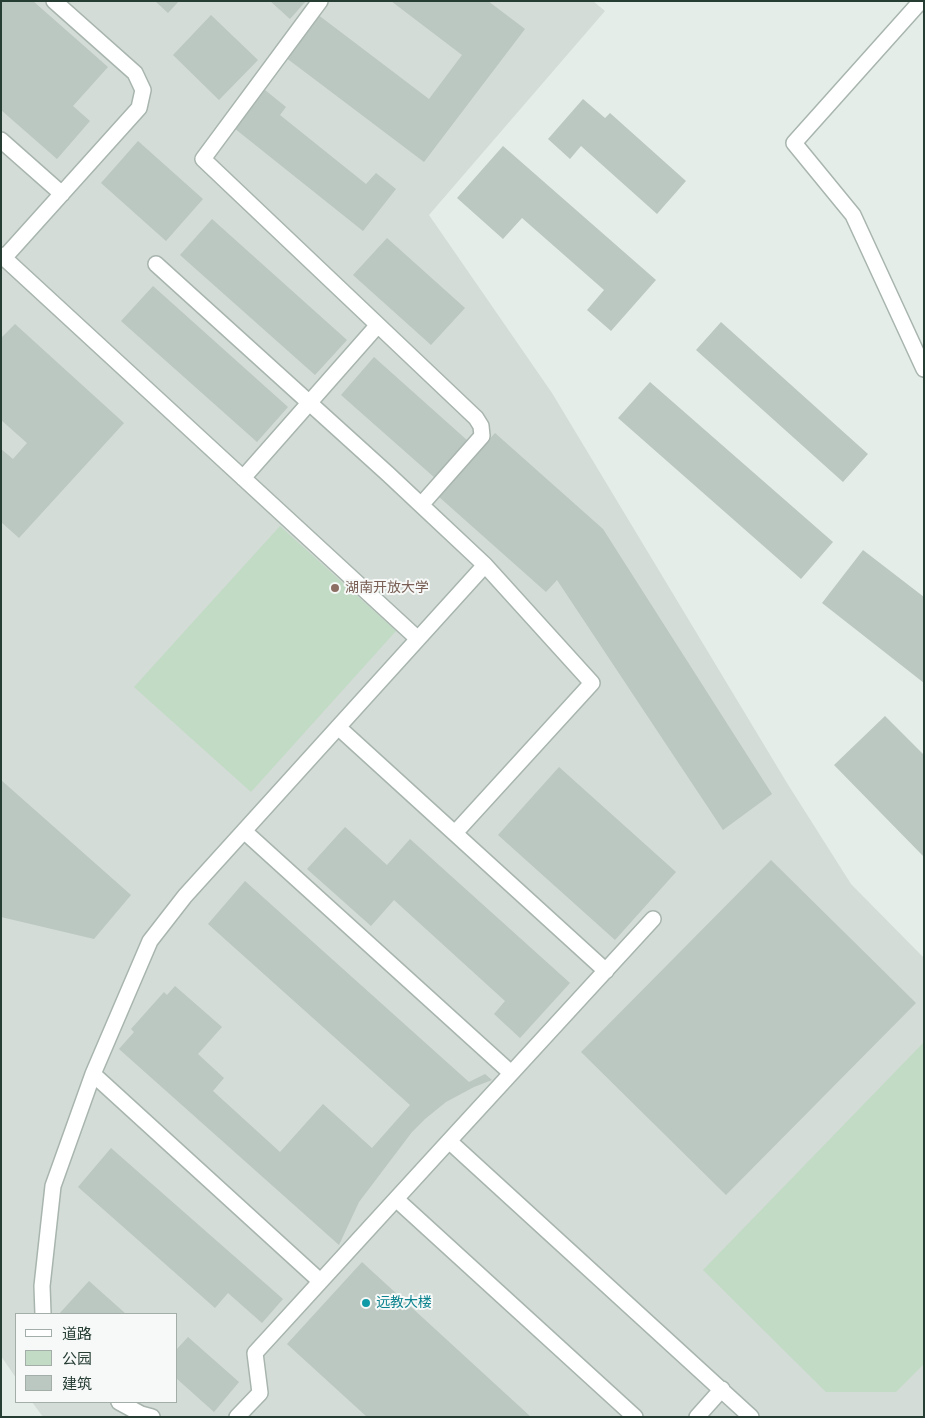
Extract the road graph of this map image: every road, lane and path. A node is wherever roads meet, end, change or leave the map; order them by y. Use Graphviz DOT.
graph roads {
  1 [pos="54,1"];
  2 [pos="320,1"];
  3 [pos="921,1"];
  4 [pos="1,140"];
  5 [pos="62,194"];
  6 [pos="3,256"];
  7 [pos="156,264"];
  8 [pos="377,326"];
  9 [pos="924,369"];
  10 [pos="310,403"];
  11 [pos="243,478"];
  12 [pos="421,505"];
  13 [pos="484,565"];
  14 [pos="418,638"];
  15 [pos="338,727"];
  16 [pos="244,831"];
  17 [pos="455,833"];
  18 [pos="653,919"];
  19 [pos="606,971"];
  20 [pos="511,1073"];
  21 [pos="93,1074"];
  22 [pos="449,1141"];
  23 [pos="396,1199"];
  24 [pos="320,1281"];
  25 [pos="43,1313"];
  26 [pos="722,1389"];
  27 [pos="121,1403"];
  28 [pos="152,1417"];
  29 [pos="237,1417"];
  30 [pos="635,1417"];
  31 [pos="697,1417"];
  32 [pos="751,1417"];
  1 -- 5 [label="street"];
  2 -- 8 [label="street"];
  3 -- 9 [label="street"];
  4 -- 5 [label="street"];
  5 -- 6 [label="street"];
  6 -- 11 [label="street"];
  7 -- 10 [label="street"];
  8 -- 10 [label="street"];
  8 -- 12 [label="street"];
  10 -- 11 [label="street"];
  10 -- 12 [label="street"];
  11 -- 14 [label="street"];
  12 -- 13 [label="street"];
  13 -- 14 [label="street"];
  13 -- 17 [label="street"];
  14 -- 15 [label="street"];
  15 -- 16 [label="street"];
  15 -- 17 [label="street"];
  16 -- 20 [label="street"];
  16 -- 21 [label="street"];
  17 -- 19 [label="street"];
  18 -- 19 [label="street"];
  19 -- 20 [label="street"];
  20 -- 22 [label="street"];
  21 -- 24 [label="street"];
  21 -- 25 [label="street"];
  22 -- 23 [label="street"];
  22 -- 26 [label="street"];
  23 -- 24 [label="street"];
  23 -- 30 [label="street"];
  24 -- 29 [label="street"];
  26 -- 31 [label="street"];
  26 -- 32 [label="street"];
  27 -- 28 [label="street"];
}
